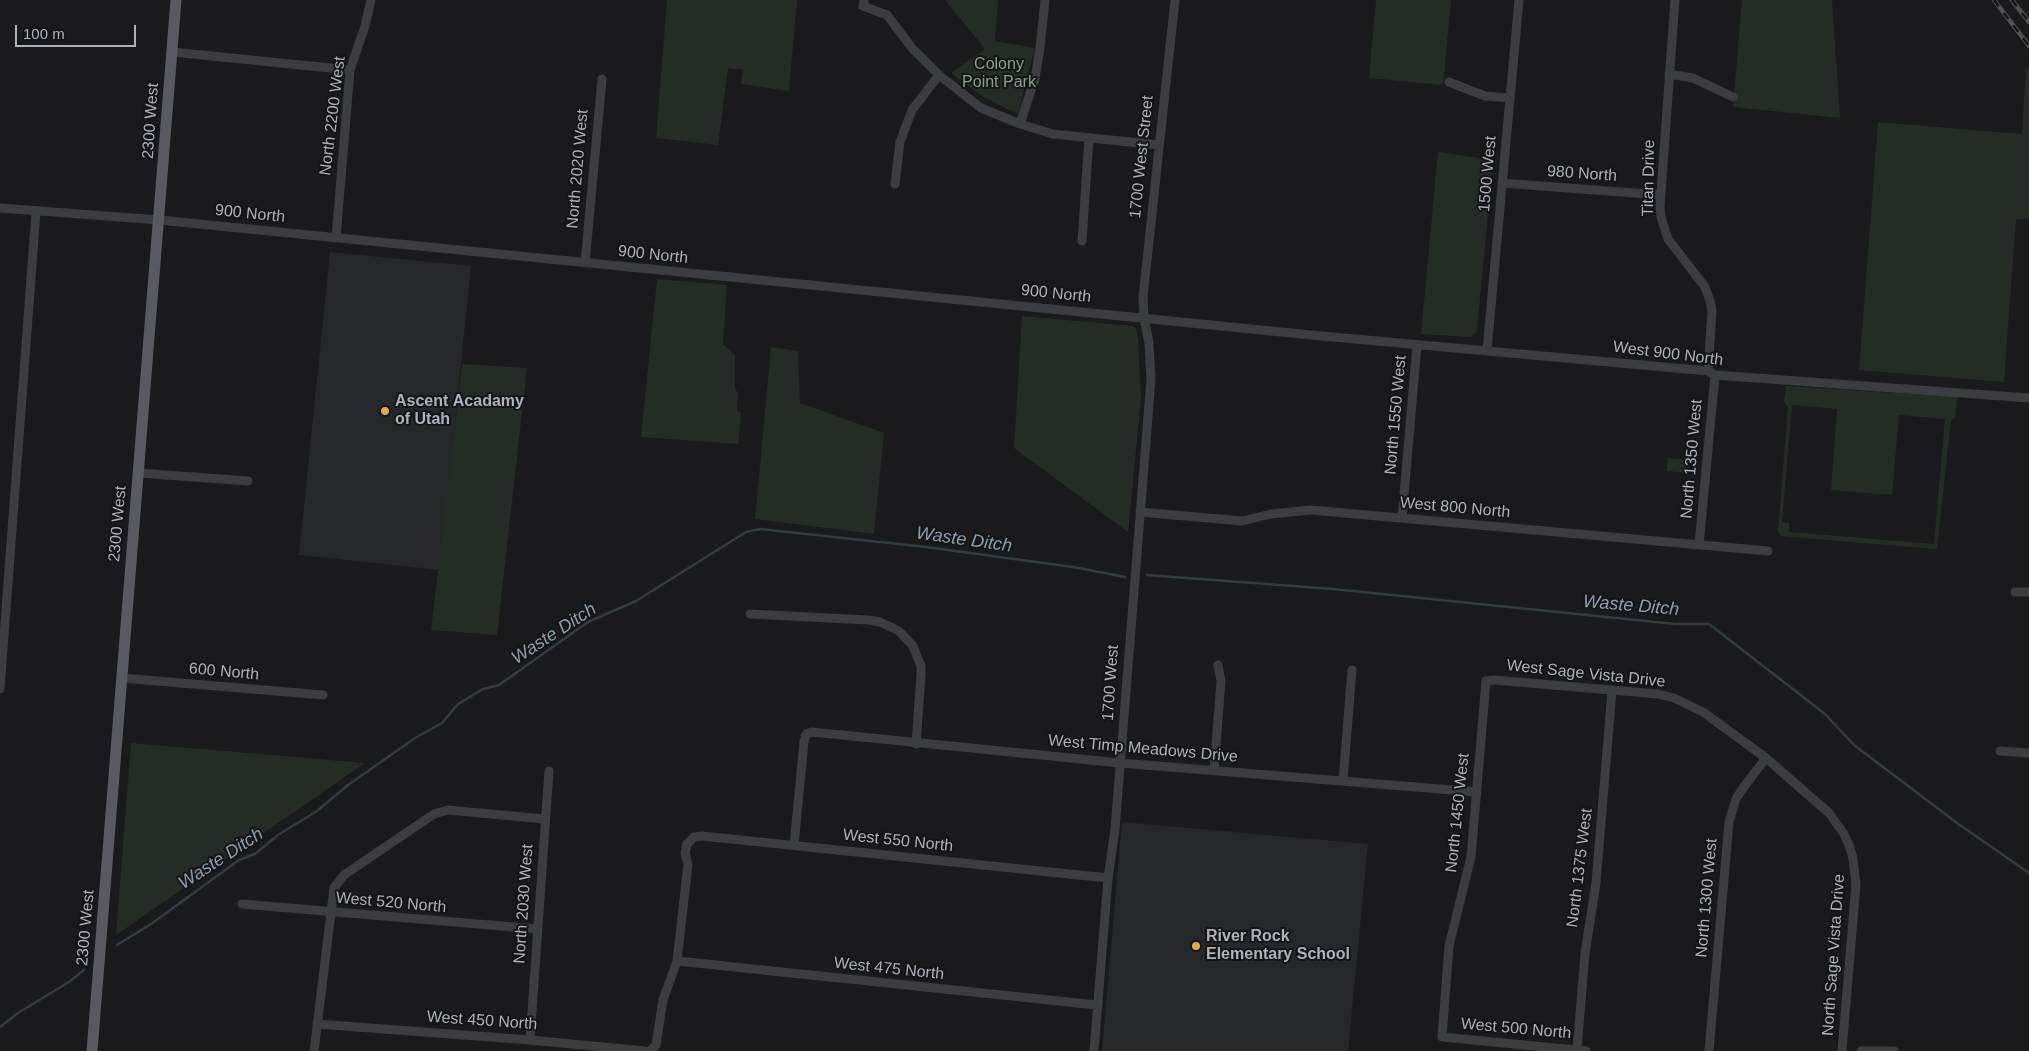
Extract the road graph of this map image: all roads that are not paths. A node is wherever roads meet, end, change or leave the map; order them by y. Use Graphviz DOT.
graph roads {
  1 [pos="176,0"];
  2 [pos="370,0"];
  3 [pos="864,0"];
  4 [pos="1045,0"];
  5 [pos="1175,0"];
  6 [pos="1519,0"];
  7 [pos="1675,0"];
  8 [pos="172,52"];
  9 [pos="350,70"];
  10 [pos="1669,74"];
  11 [pos="939,75"];
  12 [pos="602,79"];
  13 [pos="1449,82"];
  14 [pos="1732,97"];
  15 [pos="1510,98"];
  16 [pos="1020,124"];
  17 [pos="1089,138"];
  18 [pos="1159,145"];
  19 [pos="1502,183"];
  20 [pos="895,184"];
  21 [pos="1660,195"];
  22 [pos="0,208"];
  23 [pos="36,212"];
  24 [pos="159,220"];
  25 [pos="336,238"];
  26 [pos="1082,241"];
  27 [pos="585,262"];
  28 [pos="1144,318"];
  29 [pos="1304,334"];
  30 [pos="1417,345"];
  31 [pos="1487,350"];
  32 [pos="1711,373"];
  33 [pos="2029,398"];
  34 [pos="139,474"];
  35 [pos="248,480"];
  36 [pos="1140,512"];
  37 [pos="1402,518"];
  38 [pos="1700,545"];
  39 [pos="1768,551"];
  40 [pos="2015,592"];
  41 [pos="2029,592"];
  42 [pos="3,614"];
  43 [pos="750,614"];
  44 [pos="1218,665"];
  45 [pos="1352,670"];
  46 [pos="122,678"];
  47 [pos="1486,680"];
  48 [pos="0,689"];
  49 [pos="1612,690"];
  50 [pos="324,695"];
  51 [pos="916,744"];
  52 [pos="2000,751"];
  53 [pos="2029,753"];
  54 [pos="1766,758"];
  55 [pos="1120,763"];
  56 [pos="1214,770"];
  57 [pos="549,771"];
  58 [pos="1343,781"];
  59 [pos="1477,792"];
  60 [pos="545,819"];
  61 [pos="1844,834"];
  62 [pos="794,845"];
  63 [pos="1108,878"];
  64 [pos="242,904"];
  65 [pos="330,913"];
  66 [pos="538,929"];
  67 [pos="677,961"];
  68 [pos="1097,1005"];
  69 [pos="317,1024"];
  70 [pos="1442,1037"];
  71 [pos="530,1040"];
  72 [pos="1519,1048"];
  73 [pos="92,1051"];
  74 [pos="314,1051"];
  75 [pos="645,1051"];
  76 [pos="650,1051"];
  77 [pos="1094,1051"];
  78 [pos="1582,1051"];
  79 [pos="1709,1051"];
  80 [pos="1842,1051"];
  81 [pos="1861,1051"];
  82 [pos="1894,1051"];
  1 -- 8 [label="main road, 2300 West"];
  2 -- 9 [label="street, North 2200 West"];
  3 -- 11 [label="street"];
  4 -- 16 [label="street"];
  5 -- 18 [label="street, 1700 West Street"];
  6 -- 15 [label="street, 1500 West"];
  7 -- 10 [label="street, Titan Drive"];
  8 -- 9 [label="street"];
  8 -- 24 [label="main road, 2300 West"];
  9 -- 25 [label="street, North 2200 West"];
  10 -- 14 [label="street"];
  10 -- 21 [label="street, Titan Drive"];
  11 -- 16 [label="street"];
  11 -- 20 [label="street"];
  12 -- 27 [label="street, North 2020 West"];
  13 -- 15 [label="street"];
  15 -- 19 [label="street, 1500 West"];
  16 -- 17 [label="street"];
  17 -- 18 [label="street"];
  17 -- 26 [label="street"];
  18 -- 28 [label="street, 1700 West Street"];
  19 -- 21 [label="street, 980 North"];
  19 -- 31 [label="street, 1500 West"];
  21 -- 32 [label="street, Titan Drive"];
  22 -- 23 [label="street, 900 North"];
  23 -- 24 [label="street, 900 North"];
  23 -- 42 [label="street"];
  24 -- 25 [label="street, 900 North"];
  24 -- 34 [label="main road, 2300 West"];
  25 -- 27 [label="street, 900 North"];
  27 -- 28 [label="street, 900 North"];
  28 -- 29 [label="street, 900 North"];
  28 -- 36 [label="street, 1700 West"];
  29 -- 30 [label="street, West 900 North"];
  30 -- 31 [label="street, West 900 North"];
  30 -- 37 [label="street, North 1550 West"];
  31 -- 32 [label="street, West 900 North"];
  32 -- 33 [label="street, West 900 North"];
  32 -- 38 [label="street, North 1350 West"];
  34 -- 35 [label="street"];
  34 -- 46 [label="main road, 2300 West"];
  36 -- 37 [label="street, West 800 North"];
  36 -- 55 [label="street, 1700 West"];
  37 -- 38 [label="street, West 800 North"];
  38 -- 39 [label="street, West 800 North"];
  40 -- 41 [label="street"];
  42 -- 48 [label="street"];
  43 -- 51 [label="street"];
  44 -- 56 [label="street"];
  45 -- 58 [label="street"];
  46 -- 50 [label="street, 600 North"];
  46 -- 73 [label="main road, 2300 West"];
  47 -- 49 [label="street, West Sage Vista Drive"];
  47 -- 59 [label="street, North 1450 West"];
  49 -- 54 [label="street, West Sage Vista Drive"];
  49 -- 78 [label="street, North 1375 West"];
  51 -- 55 [label="street, West Timp Meadows Drive"];
  51 -- 62 [label="street, West Timp Meadows Drive"];
  52 -- 53 [label="street"];
  54 -- 61 [label="street, West Sage Vista Drive"];
  54 -- 79 [label="street, North 1300 West"];
  55 -- 56 [label="street, West Timp Meadows Drive"];
  55 -- 63 [label="street, 1700 West"];
  56 -- 58 [label="street, West Timp Meadows Drive"];
  57 -- 60 [label="street, North 2030 West"];
  58 -- 59 [label="street, West Timp Meadows Drive"];
  59 -- 70 [label="street, North 1450 West"];
  60 -- 65 [label="street"];
  60 -- 66 [label="street, North 2030 West"];
  61 -- 80 [label="street, North Sage Vista Drive"];
  62 -- 63 [label="street, West 550 North"];
  62 -- 67 [label="street, West 550 North"];
  63 -- 68 [label="street, 1700 West"];
  64 -- 65 [label="street, West 520 North"];
  65 -- 66 [label="street, West 520 North"];
  65 -- 69 [label="street"];
  66 -- 71 [label="street, North 2030 West"];
  67 -- 68 [label="street, West 475 North"];
  67 -- 76 [label="street"];
  68 -- 77 [label="street, 1700 West"];
  69 -- 71 [label="street, West 450 North"];
  69 -- 74 [label="street"];
  70 -- 72 [label="street, West 500 North"];
  71 -- 75 [label="street, West 450 North"];
  72 -- 78 [label="street, West 500 North"];
  81 -- 82 [label="street"];
}
